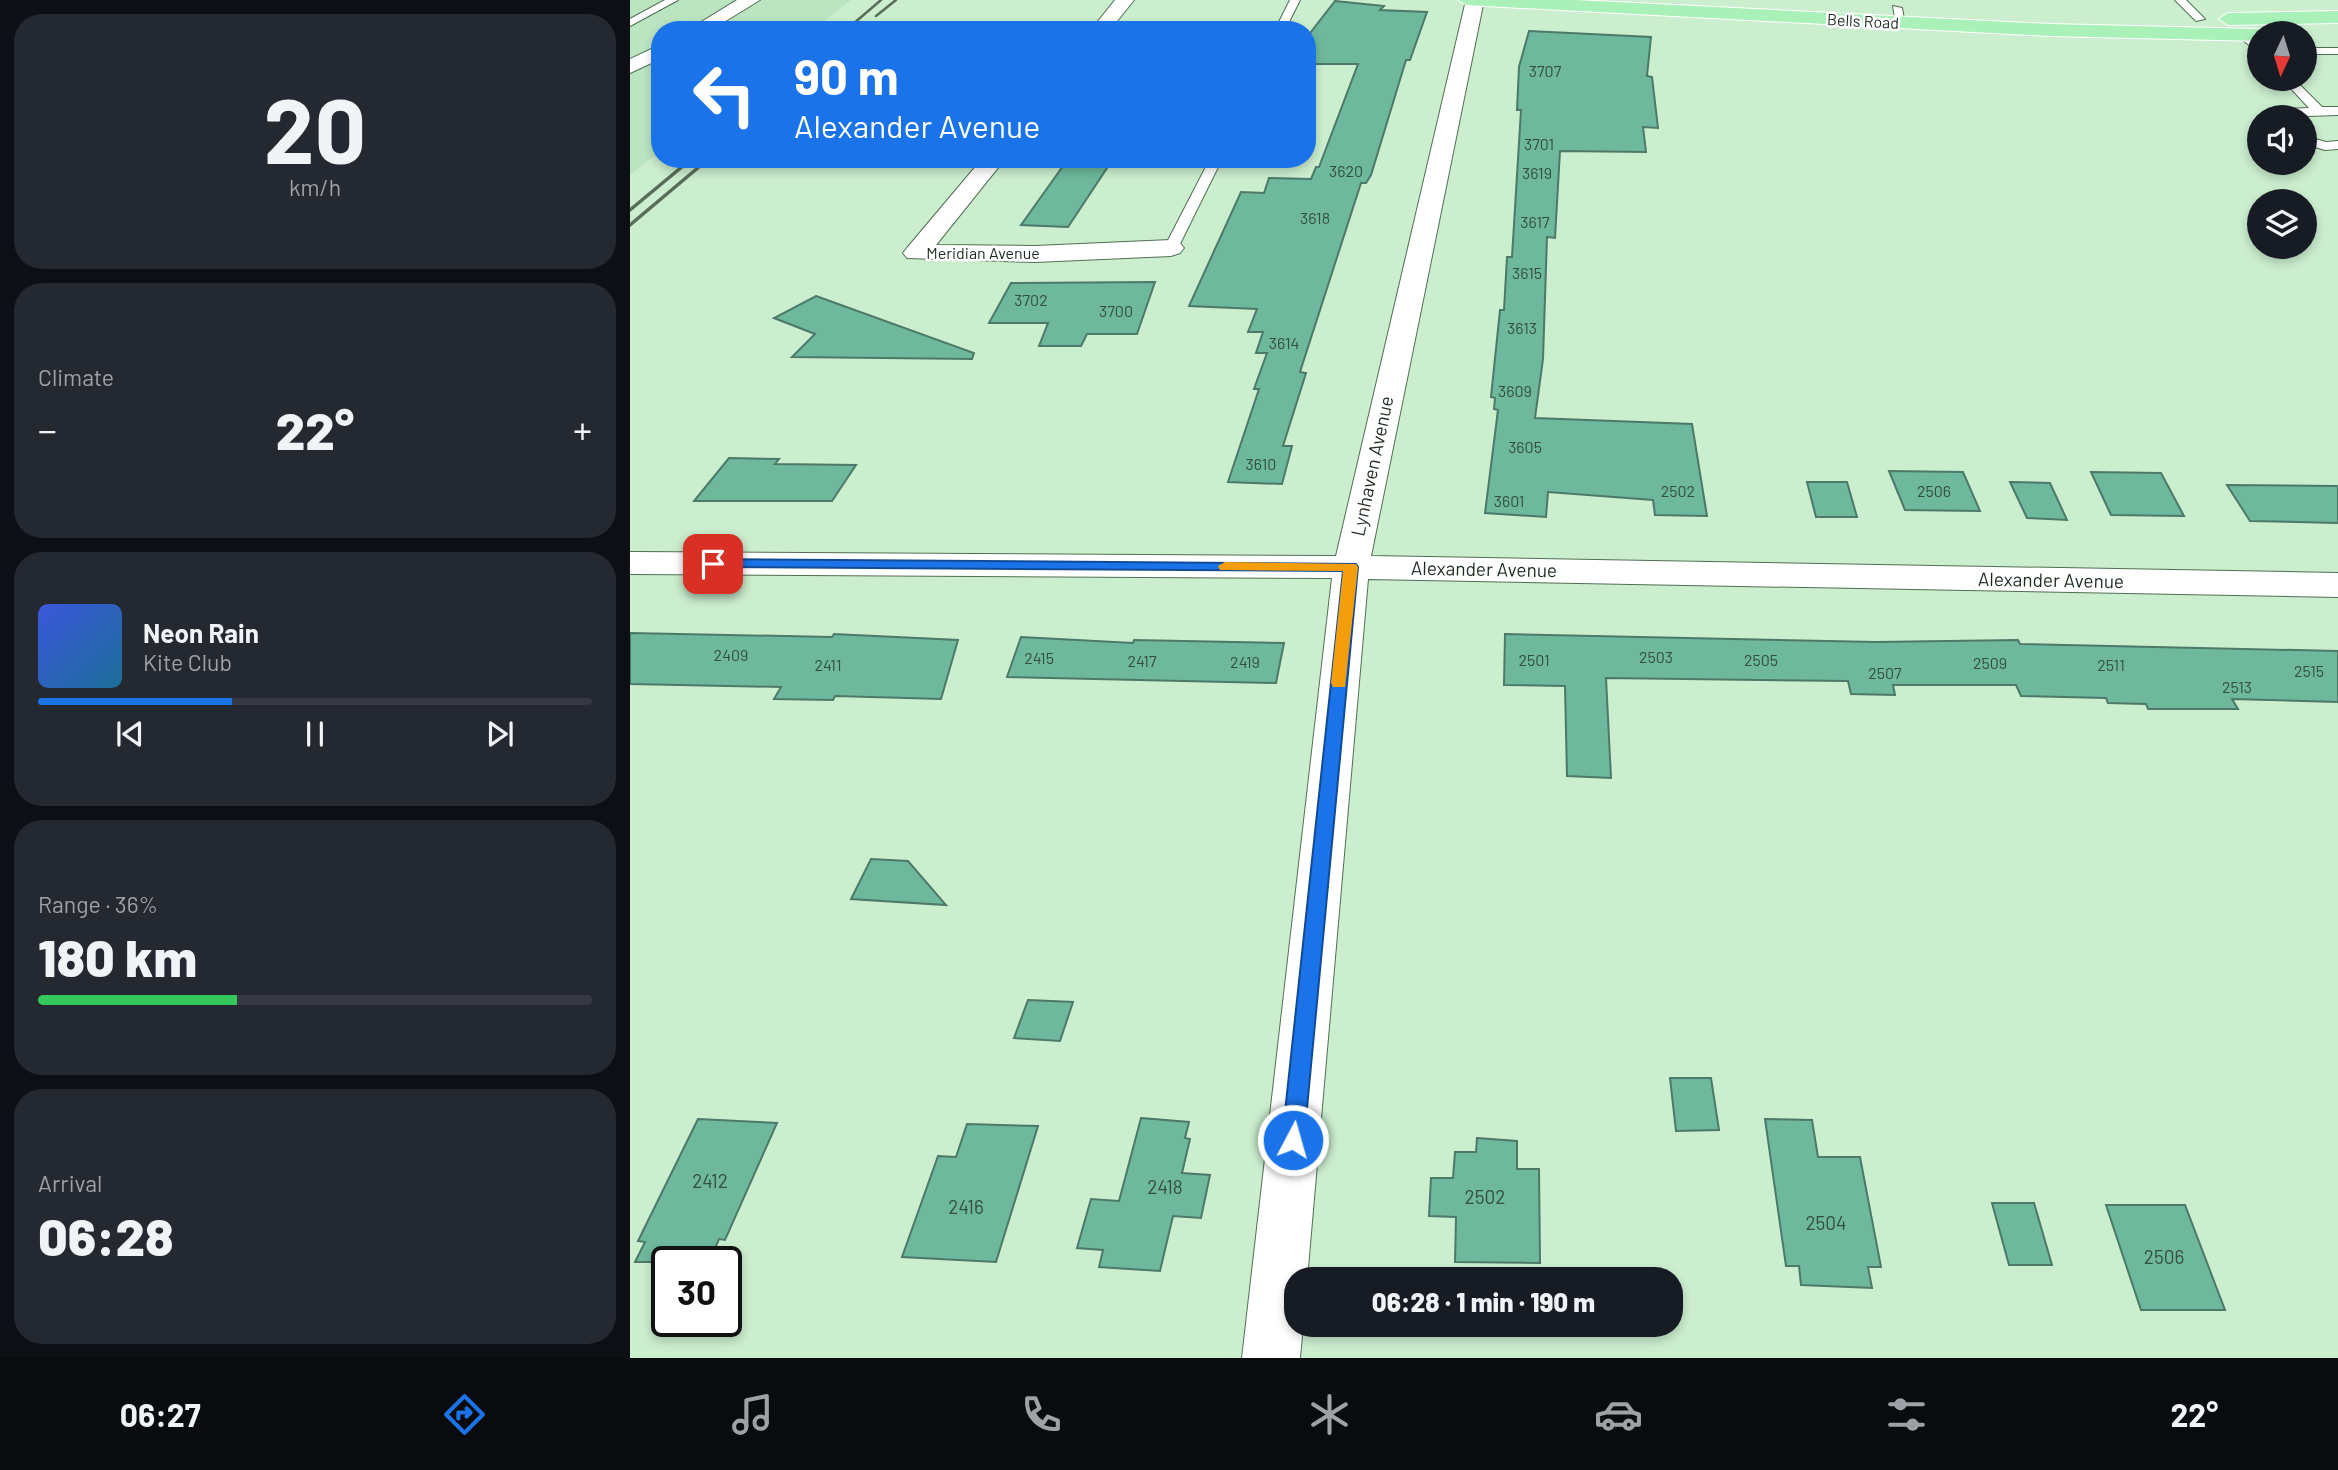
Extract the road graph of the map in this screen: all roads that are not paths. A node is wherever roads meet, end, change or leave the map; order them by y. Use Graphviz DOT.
graph roads {
  1 [pos="673,0"];
  2 [pos="751,0"];
  3 [pos="1125,0"];
  4 [pos="1295,0"];
  5 [pos="1467,0"];
  6 [pos="1475,0"];
  7 [pos="1724,0"];
  8 [pos="2179,0"];
  9 [pos="1899,16"];
  10 [pos="2338,17"];
  11 [pos="2200,19"];
  12 [pos="726,21"];
  13 [pos="1108,21"];
  14 [pos="1284,21"];
  15 [pos="630,23"];
  16 [pos="2317,34"];
  17 [pos="2338,34"];
  18 [pos="2247,35"];
  19 [pos="2317,51"];
  20 [pos="2338,51"];
  21 [pos="651,56"];
  22 [pos="651,61"];
  23 [pos="633,66"];
  24 [pos="2300,91"];
  25 [pos="2319,111"];
  26 [pos="2338,111"];
  27 [pos="2317,143"];
  28 [pos="2338,145"];
  29 [pos="987,168"];
  30 [pos="1211,168"];
  31 [pos="1171,248"];
  32 [pos="630,563"];
  33 [pos="1350,567"];
  34 [pos="2338,585"];
  35 [pos="1271,1358"];
  1 -- 15 [label="lane"];
  2 -- 12 [label="street"];
  3 -- 13 [label="street"];
  4 -- 14 [label="lane"];
  5 -- 6 [label="main road, Bells Road"];
  6 -- 9 [label="main road, Bells Road"];
  6 -- 33 [label="street, Lynhaven Avenue"];
  7 -- 9 [label="main road, Bells Road"];
  8 -- 11 [label="lane"];
  9 -- 11 [label="main road, Bells Road"];
  9 -- 18 [label="main road, Bells Road"];
  10 -- 11 [label="main road, Bells Road"];
  16 -- 17 [label="main road"];
  19 -- 20 [label="lane"];
  21 -- 23 [label="street"];
  22 -- 23 [label="street"];
  24 -- 25 [label="lane"];
  25 -- 26 [label="lane"];
  27 -- 28 [label="lane"];
  29 -- 31 [label="street, Meridian Avenue"];
  30 -- 31 [label="lane"];
  32 -- 33 [label="street, Alexander Avenue"];
  33 -- 34 [label="street, Alexander Avenue"];
  33 -- 35 [label="street, Lynhaven Avenue"];
}
